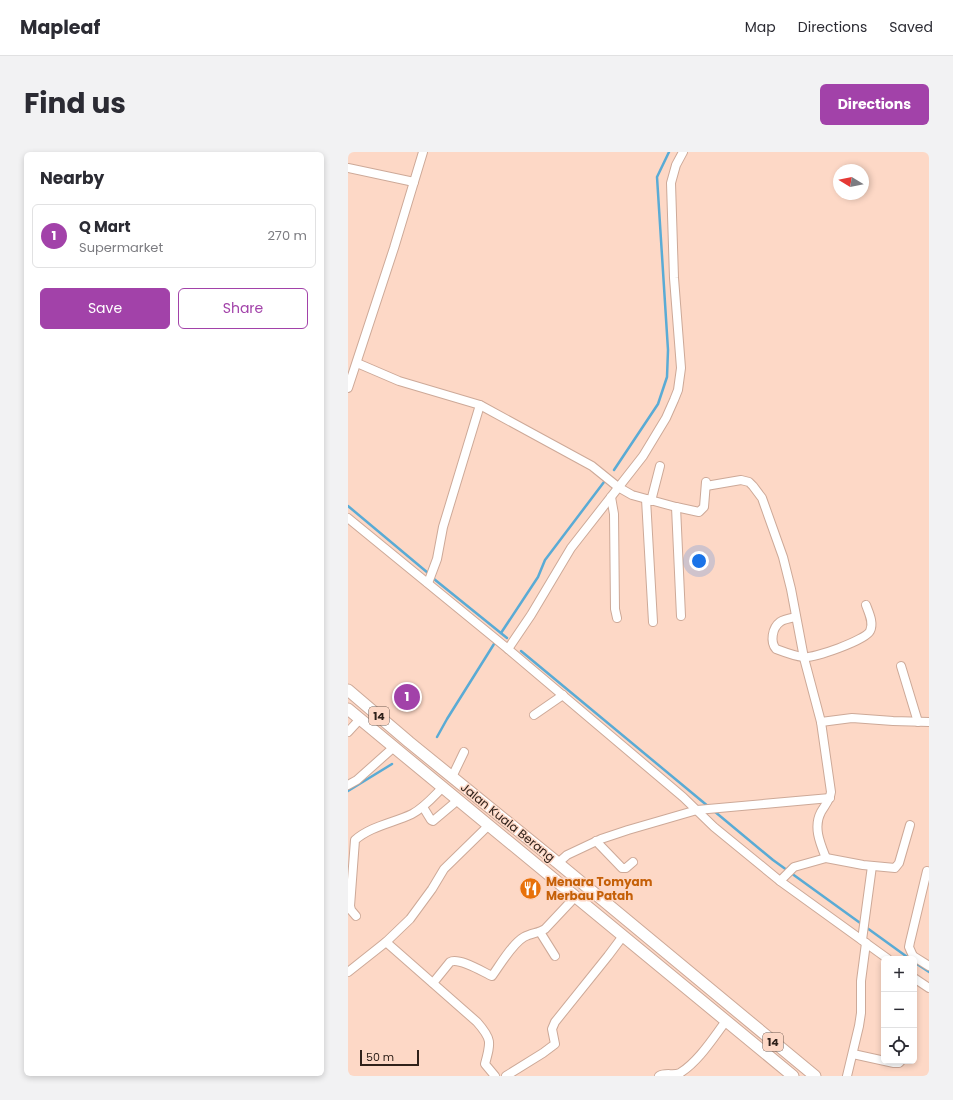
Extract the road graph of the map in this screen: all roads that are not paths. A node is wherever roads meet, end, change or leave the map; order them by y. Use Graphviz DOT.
graph roads {
  1 [pos="424,152"];
  2 [pos="682,152"];
  3 [pos="348,168"];
  4 [pos="414,182"];
  5 [pos="356,363"];
  6 [pos="348,388"];
  7 [pos="480,405"];
  8 [pos="660,466"];
  9 [pos="618,487"];
  10 [pos="611,497"];
  11 [pos="648,500"];
  12 [pos="676,507"];
  13 [pos="348,518"];
  14 [pos="428,583"];
  15 [pos="866,605"];
  16 [pos="682,616"];
  17 [pos="796,617"];
  18 [pos="617,618"];
  19 [pos="653,622"];
  20 [pos="508,649"];
  21 [pos="804,658"];
  22 [pos="901,666"];
  23 [pos="348,690"];
  24 [pos="563,695"];
  25 [pos="348,709"];
  26 [pos="534,715"];
  27 [pos="360,719"];
  28 [pos="821,722"];
  29 [pos="918,722"];
  30 [pos="929,722"];
  31 [pos="348,732"];
  32 [pos="394,747"];
  33 [pos="464,752"];
  34 [pos="452,777"];
  35 [pos="348,785"];
  36 [pos="443,787"];
  37 [pos="830,798"];
  38 [pos="458,800"];
  39 [pos="423,807"];
  40 [pos="699,810"];
  41 [pos="488,825"];
  42 [pos="910,825"];
  43 [pos="355,840"];
  44 [pos="596,841"];
  45 [pos="348,846"];
  46 [pos="826,858"];
  47 [pos="633,862"];
  48 [pos="558,863"];
  49 [pos="872,866"];
  50 [pos="926,871"];
  51 [pos="782,879"];
  52 [pos="576,896"];
  53 [pos="356,916"];
  54 [pos="540,932"];
  55 [pos="864,935"];
  56 [pos="623,936"];
  57 [pos="386,942"];
  58 [pos="555,956"];
  59 [pos="885,956"];
  60 [pos="912,956"];
  61 [pos="917,960"];
  62 [pos="929,966"];
  63 [pos="348,972"];
  64 [pos="917,980"];
  65 [pos="433,983"];
  66 [pos="929,988"];
  67 [pos="732,1008"];
  68 [pos="726,1021"];
  69 [pos="737,1030"];
  70 [pos="853,1054"];
  71 [pos="881,1061"];
  72 [pos="495,1076"];
  73 [pos="506,1076"];
  74 [pos="658,1076"];
  75 [pos="793,1076"];
  76 [pos="815,1076"];
  77 [pos="847,1076"];
  1 -- 4 [label="street"];
  2 -- 9 [label="street"];
  3 -- 4 [label="street"];
  4 -- 5 [label="street"];
  5 -- 6 [label="street"];
  5 -- 7 [label="street"];
  7 -- 9 [label="street"];
  7 -- 14 [label="street"];
  8 -- 11 [label="street"];
  9 -- 10 [label="street"];
  9 -- 11 [label="street"];
  10 -- 18 [label="street"];
  10 -- 20 [label="street"];
  11 -- 12 [label="street"];
  11 -- 19 [label="street"];
  12 -- 16 [label="street"];
  12 -- 17 [label="street"];
  13 -- 14 [label="street"];
  14 -- 20 [label="street"];
  15 -- 21 [label="street"];
  17 -- 21 [label="street"];
  17 -- 21 [label="street"];
  20 -- 24 [label="street"];
  21 -- 28 [label="street"];
  22 -- 29 [label="street"];
  23 -- 34 [label="highway, Jalan Kuala Berang / 14"];
  24 -- 26 [label="street"];
  24 -- 40 [label="street"];
  25 -- 27 [label="highway, Jalan Kuala Berang / 14"];
  27 -- 31 [label="street"];
  27 -- 32 [label="highway, Jalan Kuala Berang / 14"];
  28 -- 29 [label="street"];
  28 -- 37 [label="street"];
  29 -- 30 [label="street"];
  32 -- 35 [label="street"];
  32 -- 36 [label="highway, Jalan Kuala Berang / 14"];
  33 -- 34 [label="street"];
  34 -- 48 [label="highway, Jalan Kuala Berang / 14"];
  36 -- 38 [label="highway, Jalan Kuala Berang / 14"];
  36 -- 39 [label="street"];
  37 -- 40 [label="street"];
  37 -- 46 [label="street"];
  38 -- 39 [label="street"];
  38 -- 41 [label="highway, Jalan Kuala Berang / 14"];
  39 -- 43 [label="street"];
  40 -- 44 [label="street"];
  40 -- 51 [label="street"];
  41 -- 52 [label="highway, Jalan Kuala Berang / 14"];
  41 -- 57 [label="street"];
  42 -- 49 [label="street"];
  43 -- 45 [label="street"];
  43 -- 53 [label="street"];
  44 -- 47 [label="street"];
  44 -- 48 [label="street"];
  46 -- 49 [label="street"];
  46 -- 51 [label="street"];
  48 -- 67 [label="highway, Jalan Kuala Berang / 14"];
  49 -- 55 [label="street"];
  50 -- 60 [label="street"];
  51 -- 55 [label="street"];
  52 -- 54 [label="street"];
  52 -- 56 [label="highway, Jalan Kuala Berang / 14"];
  54 -- 58 [label="street"];
  54 -- 65 [label="street"];
  55 -- 59 [label="street"];
  55 -- 70 [label="street"];
  56 -- 68 [label="highway, Jalan Kuala Berang / 14"];
  56 -- 73 [label="street"];
  57 -- 63 [label="street"];
  57 -- 65 [label="street"];
  61 -- 62 [label="street"];
  64 -- 66 [label="street"];
  65 -- 72 [label="street"];
  67 -- 69 [label="highway"];
  67 -- 76 [label="highway, Jalan Kuala Berang / 14"];
  68 -- 69 [label="highway, Jalan Kuala Berang / 14"];
  68 -- 74 [label="street"];
  69 -- 75 [label="highway, Jalan Kuala Berang / 14"];
  70 -- 71 [label="street"];
  70 -- 77 [label="street"];
}
